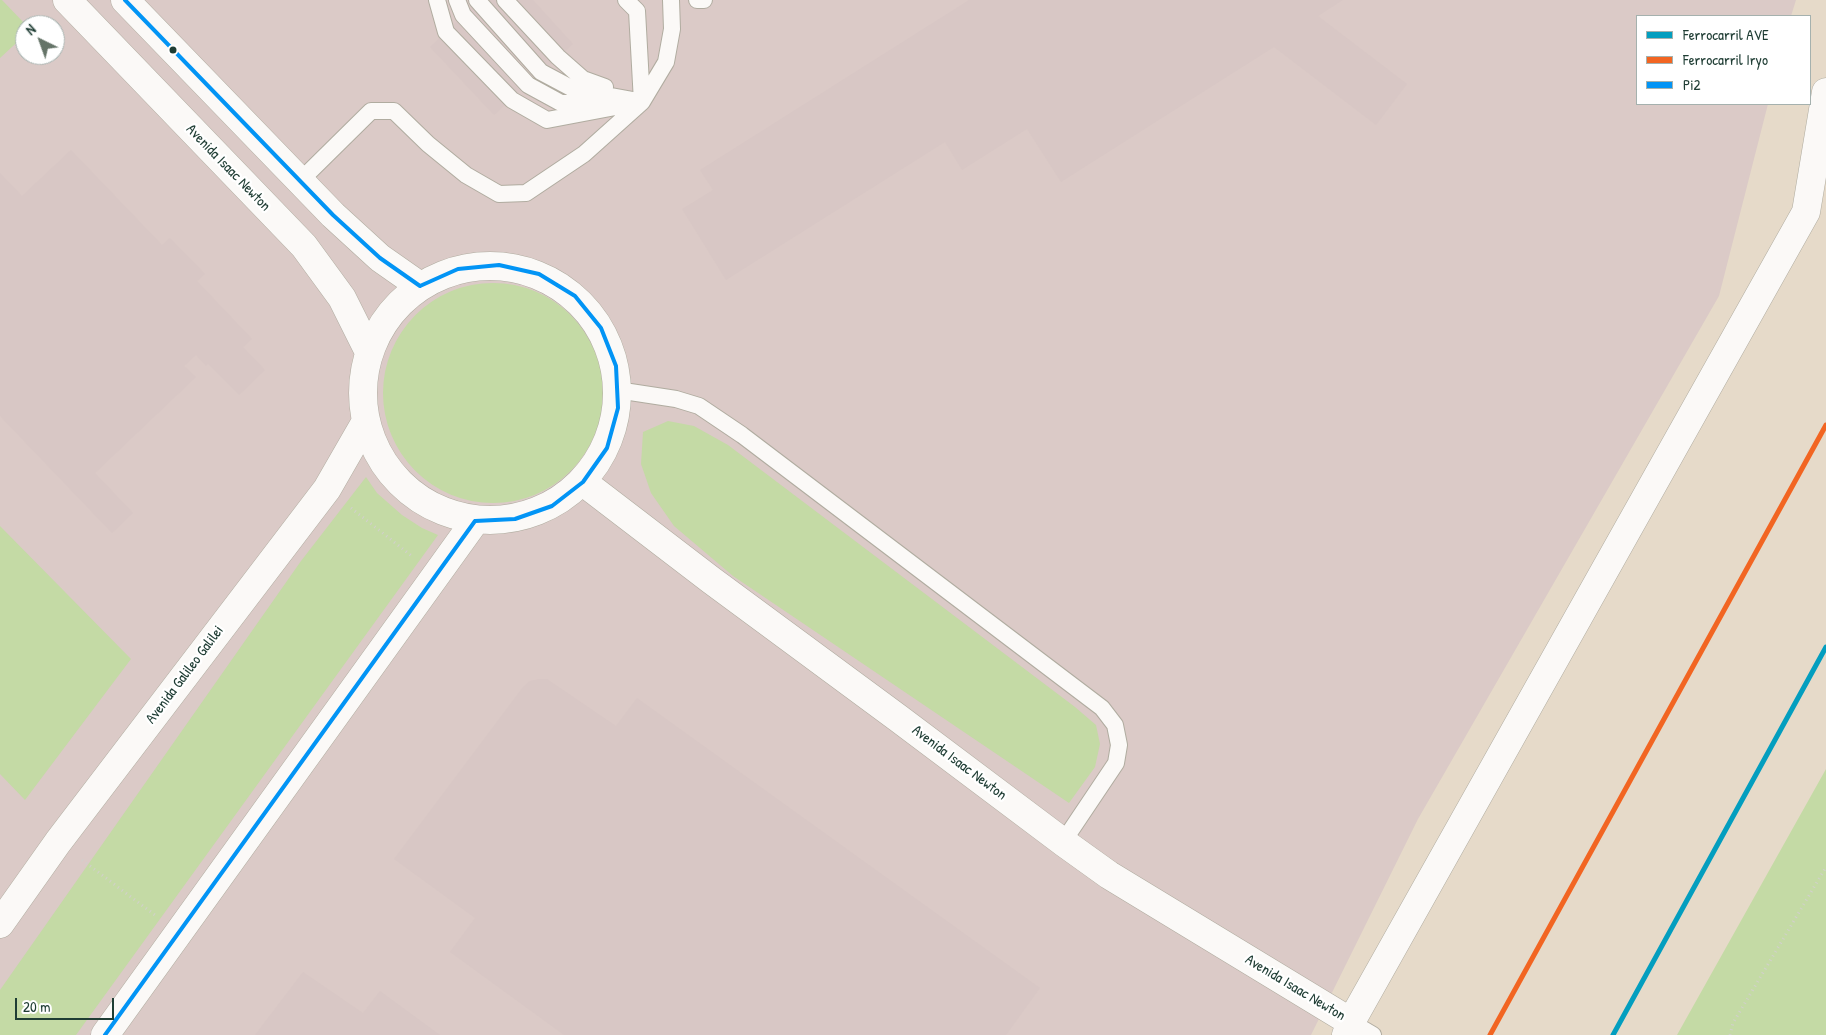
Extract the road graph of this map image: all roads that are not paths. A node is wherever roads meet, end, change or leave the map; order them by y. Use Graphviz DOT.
graph roads {
  1 [pos="67,0"];
  2 [pos="125,0"];
  3 [pos="437,0"];
  4 [pos="457,0"];
  5 [pos="477,0"];
  6 [pos="505,0"];
  7 [pos="626,0"];
  8 [pos="671,0"];
  9 [pos="697,0"];
  10 [pos="704,0"];
  11 [pos="1826,92"];
  12 [pos="642,102"];
  13 [pos="300,181"];
  14 [pos="420,286"];
  15 [pos="369,352"];
  16 [pos="617,390"];
  17 [pos="365,423"];
  18 [pos="583,482"];
  19 [pos="476,521"];
  20 [pos="1063,842"];
  21 [pos="0,924"];
  22 [pos="1357,1030"];
  23 [pos="106,1035"];
  1 -- 15 [label="street, Avenida Isaac Newton"];
  2 -- 13 [label="street"];
  3 -- 12 [label="lane"];
  4 -- 12 [label="lane"];
  5 -- 12 [label="lane"];
  6 -- 12 [label="lane"];
  7 -- 12 [label="lane"];
  8 -- 12 [label="lane"];
  9 -- 10 [label="lane"];
  11 -- 22 [label="street"];
  12 -- 13 [label="lane"];
  13 -- 14 [label="street"];
  14 -- 15 [label="street"];
  14 -- 16 [label="street"];
  15 -- 17 [label="street"];
  16 -- 18 [label="street"];
  16 -- 20 [label="lane"];
  17 -- 19 [label="street"];
  17 -- 21 [label="street, Avenida Galileo Galilei"];
  18 -- 19 [label="street"];
  18 -- 20 [label="street, Avenida Isaac Newton"];
  19 -- 23 [label="street"];
  20 -- 22 [label="street, Avenida Isaac Newton"];
}
